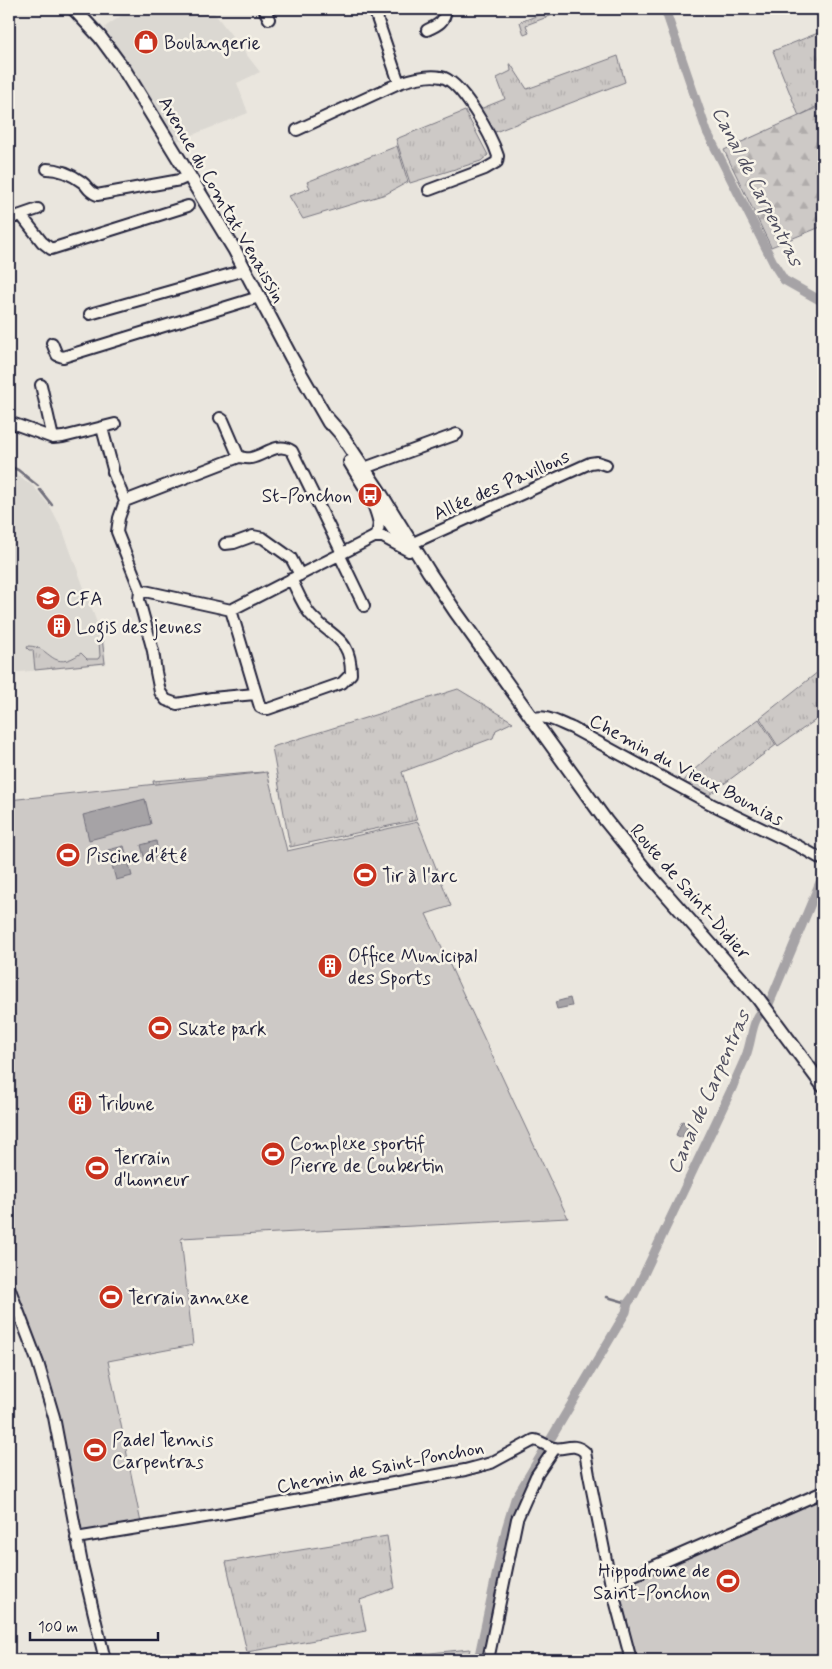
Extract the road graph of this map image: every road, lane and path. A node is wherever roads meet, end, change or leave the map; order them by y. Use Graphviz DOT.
graph roads {
  1 [pos="74,9"];
  2 [pos="374,9"];
  3 [pos="446,9"];
  4 [pos="427,30"];
  5 [pos="399,83"];
  6 [pos="297,130"];
  7 [pos="47,169"];
  8 [pos="189,176"];
  9 [pos="429,190"];
  10 [pos="188,206"];
  11 [pos="38,209"];
  12 [pos="21,215"];
  13 [pos="9,219"];
  14 [pos="245,270"];
  15 [pos="259,297"];
  16 [pos="90,314"];
  17 [pos="52,343"];
  18 [pos="41,385"];
  19 [pos="220,418"];
  20 [pos="9,422"];
  21 [pos="115,424"];
  22 [pos="102,428"];
  23 [pos="457,434"];
  24 [pos="53,438"];
  25 [pos="239,457"];
  26 [pos="606,465"];
  27 [pos="359,470"];
  28 [pos="125,501"];
  29 [pos="388,506"];
  30 [pos="382,534"];
  31 [pos="226,544"];
  32 [pos="409,544"];
  33 [pos="341,554"];
  34 [pos="296,577"];
  35 [pos="140,590"];
  36 [pos="364,606"];
  37 [pos="231,610"];
  38 [pos="255,694"];
  39 [pos="532,719"];
  40 [pos="823,860"];
  41 [pos="823,1086"];
  42 [pos="9,1286"];
  43 [pos="554,1448"];
  44 [pos="823,1492"];
  45 [pos="76,1538"];
  46 [pos="610,1585"];
  47 [pos="105,1660"];
  48 [pos="488,1660"];
  49 [pos="631,1660"];
  1 -- 8 [label="main road, Avenue du Comtat Venaissin"];
  2 -- 5 [label="street"];
  3 -- 4 [label="street"];
  5 -- 6 [label="street"];
  5 -- 9 [label="street"];
  7 -- 8 [label="street"];
  8 -- 14 [label="main road, Avenue du Comtat Venaissin"];
  10 -- 12 [label="street"];
  11 -- 12 [label="street"];
  12 -- 13 [label="street"];
  14 -- 15 [label="main road, Avenue du Comtat Venaissin"];
  14 -- 16 [label="street"];
  15 -- 17 [label="street"];
  15 -- 27 [label="main road, Avenue du Comtat Venaissin"];
  18 -- 24 [label="street"];
  19 -- 25 [label="street"];
  20 -- 24 [label="street"];
  21 -- 22 [label="street"];
  22 -- 24 [label="street"];
  22 -- 28 [label="street"];
  23 -- 27 [label="street"];
  25 -- 28 [label="street"];
  25 -- 33 [label="street"];
  26 -- 32 [label="street, Allée des Pavillons"];
  27 -- 29 [label="main road, Avenue du Comtat Venaissin"];
  27 -- 30 [label="main road, Avenue du Comtat Venaissin"];
  28 -- 35 [label="street"];
  29 -- 30 [label="street"];
  29 -- 32 [label="main road, Avenue du Comtat Venaissin"];
  30 -- 32 [label="main road, Avenue du Comtat Venaissin"];
  30 -- 33 [label="street"];
  31 -- 34 [label="street"];
  32 -- 39 [label="main road, Avenue du Comtat Venaissin"];
  33 -- 34 [label="street"];
  33 -- 36 [label="street"];
  34 -- 37 [label="street"];
  34 -- 38 [label="street"];
  35 -- 37 [label="street"];
  35 -- 38 [label="street"];
  37 -- 38 [label="street"];
  39 -- 40 [label="street, Chemin du Vieux Bounias"];
  39 -- 41 [label="main road, Route de Saint-Didier"];
  42 -- 45 [label="street"];
  43 -- 45 [label="street, Chemin de Saint-Ponchon"];
  43 -- 46 [label="street, Chemin de Saint-Ponchon"];
  43 -- 48 [label="street"];
  44 -- 46 [label="street"];
  45 -- 47 [label="street"];
  46 -- 49 [label="street"];
}
